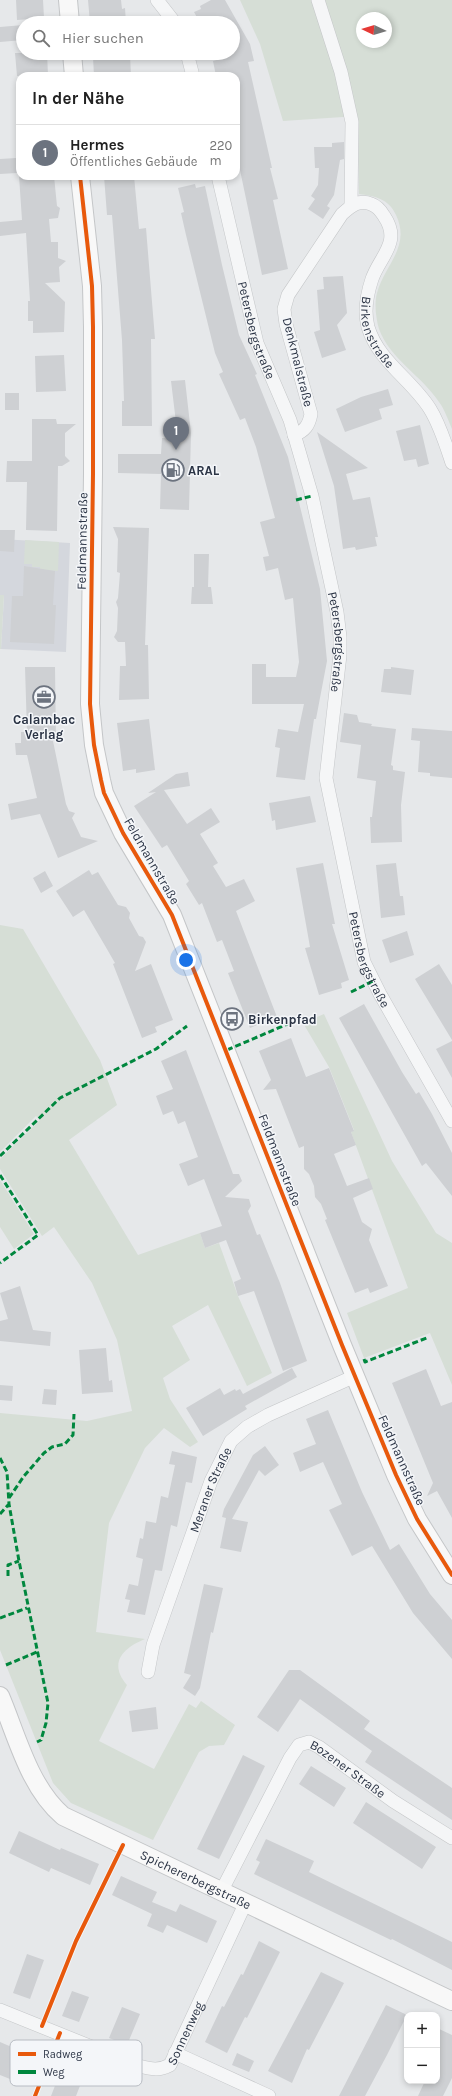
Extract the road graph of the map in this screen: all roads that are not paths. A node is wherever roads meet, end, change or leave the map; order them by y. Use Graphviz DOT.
graph roads {
  1 [pos="68,0"];
  2 [pos="157,0"];
  3 [pos="318,0"];
  4 [pos="69,16"];
  5 [pos="170,16"];
  6 [pos="73,60"];
  7 [pos="188,60"];
  8 [pos="74,72"];
  9 [pos="192,72"];
  10 [pos="80,180"];
  11 [pos="219,180"];
  12 [pos="357,203"];
  13 [pos="294,435"];
  14 [pos="452,462"];
  15 [pos="452,1121"];
  16 [pos="355,1376"];
  17 [pos="452,1575"];
  18 [pos="148,1672"];
  19 [pos="0,1696"];
  20 [pos="452,1838"];
  21 [pos="222,1890"];
  22 [pos="246,1902"];
  23 [pos="452,2001"];
  24 [pos="0,2010"];
  25 [pos="75,2040"];
  26 [pos="175,2053"];
  27 [pos="142,2067"];
  28 [pos="269,2096"];
  1 -- 4 [label="street"];
  2 -- 5 [label="street"];
  3 -- 12 [label="street"];
  6 -- 8 [label="street"];
  7 -- 9 [label="street"];
  10 -- 16 [label="street, Feldmannstraße"];
  11 -- 13 [label="street, Petersbergstraße"];
  12 -- 13 [label="street, Denkmalstraße"];
  12 -- 14 [label="street, Birkenstraße"];
  13 -- 15 [label="street, Petersbergstraße"];
  16 -- 17 [label="street, Feldmannstraße"];
  16 -- 18 [label="street, Meraner Straße"];
  19 -- 21 [label="street, Spichererbergstraße"];
  20 -- 21 [label="street, Bozener Straße"];
  21 -- 22 [label="street, Spichererbergstraße"];
  22 -- 23 [label="street, Spichererbergstraße"];
  22 -- 26 [label="street, Sonnenweg"];
  24 -- 25 [label="street, Sonnenweg"];
  26 -- 27 [label="street, Sonnenweg"];
  26 -- 28 [label="street"];
}
